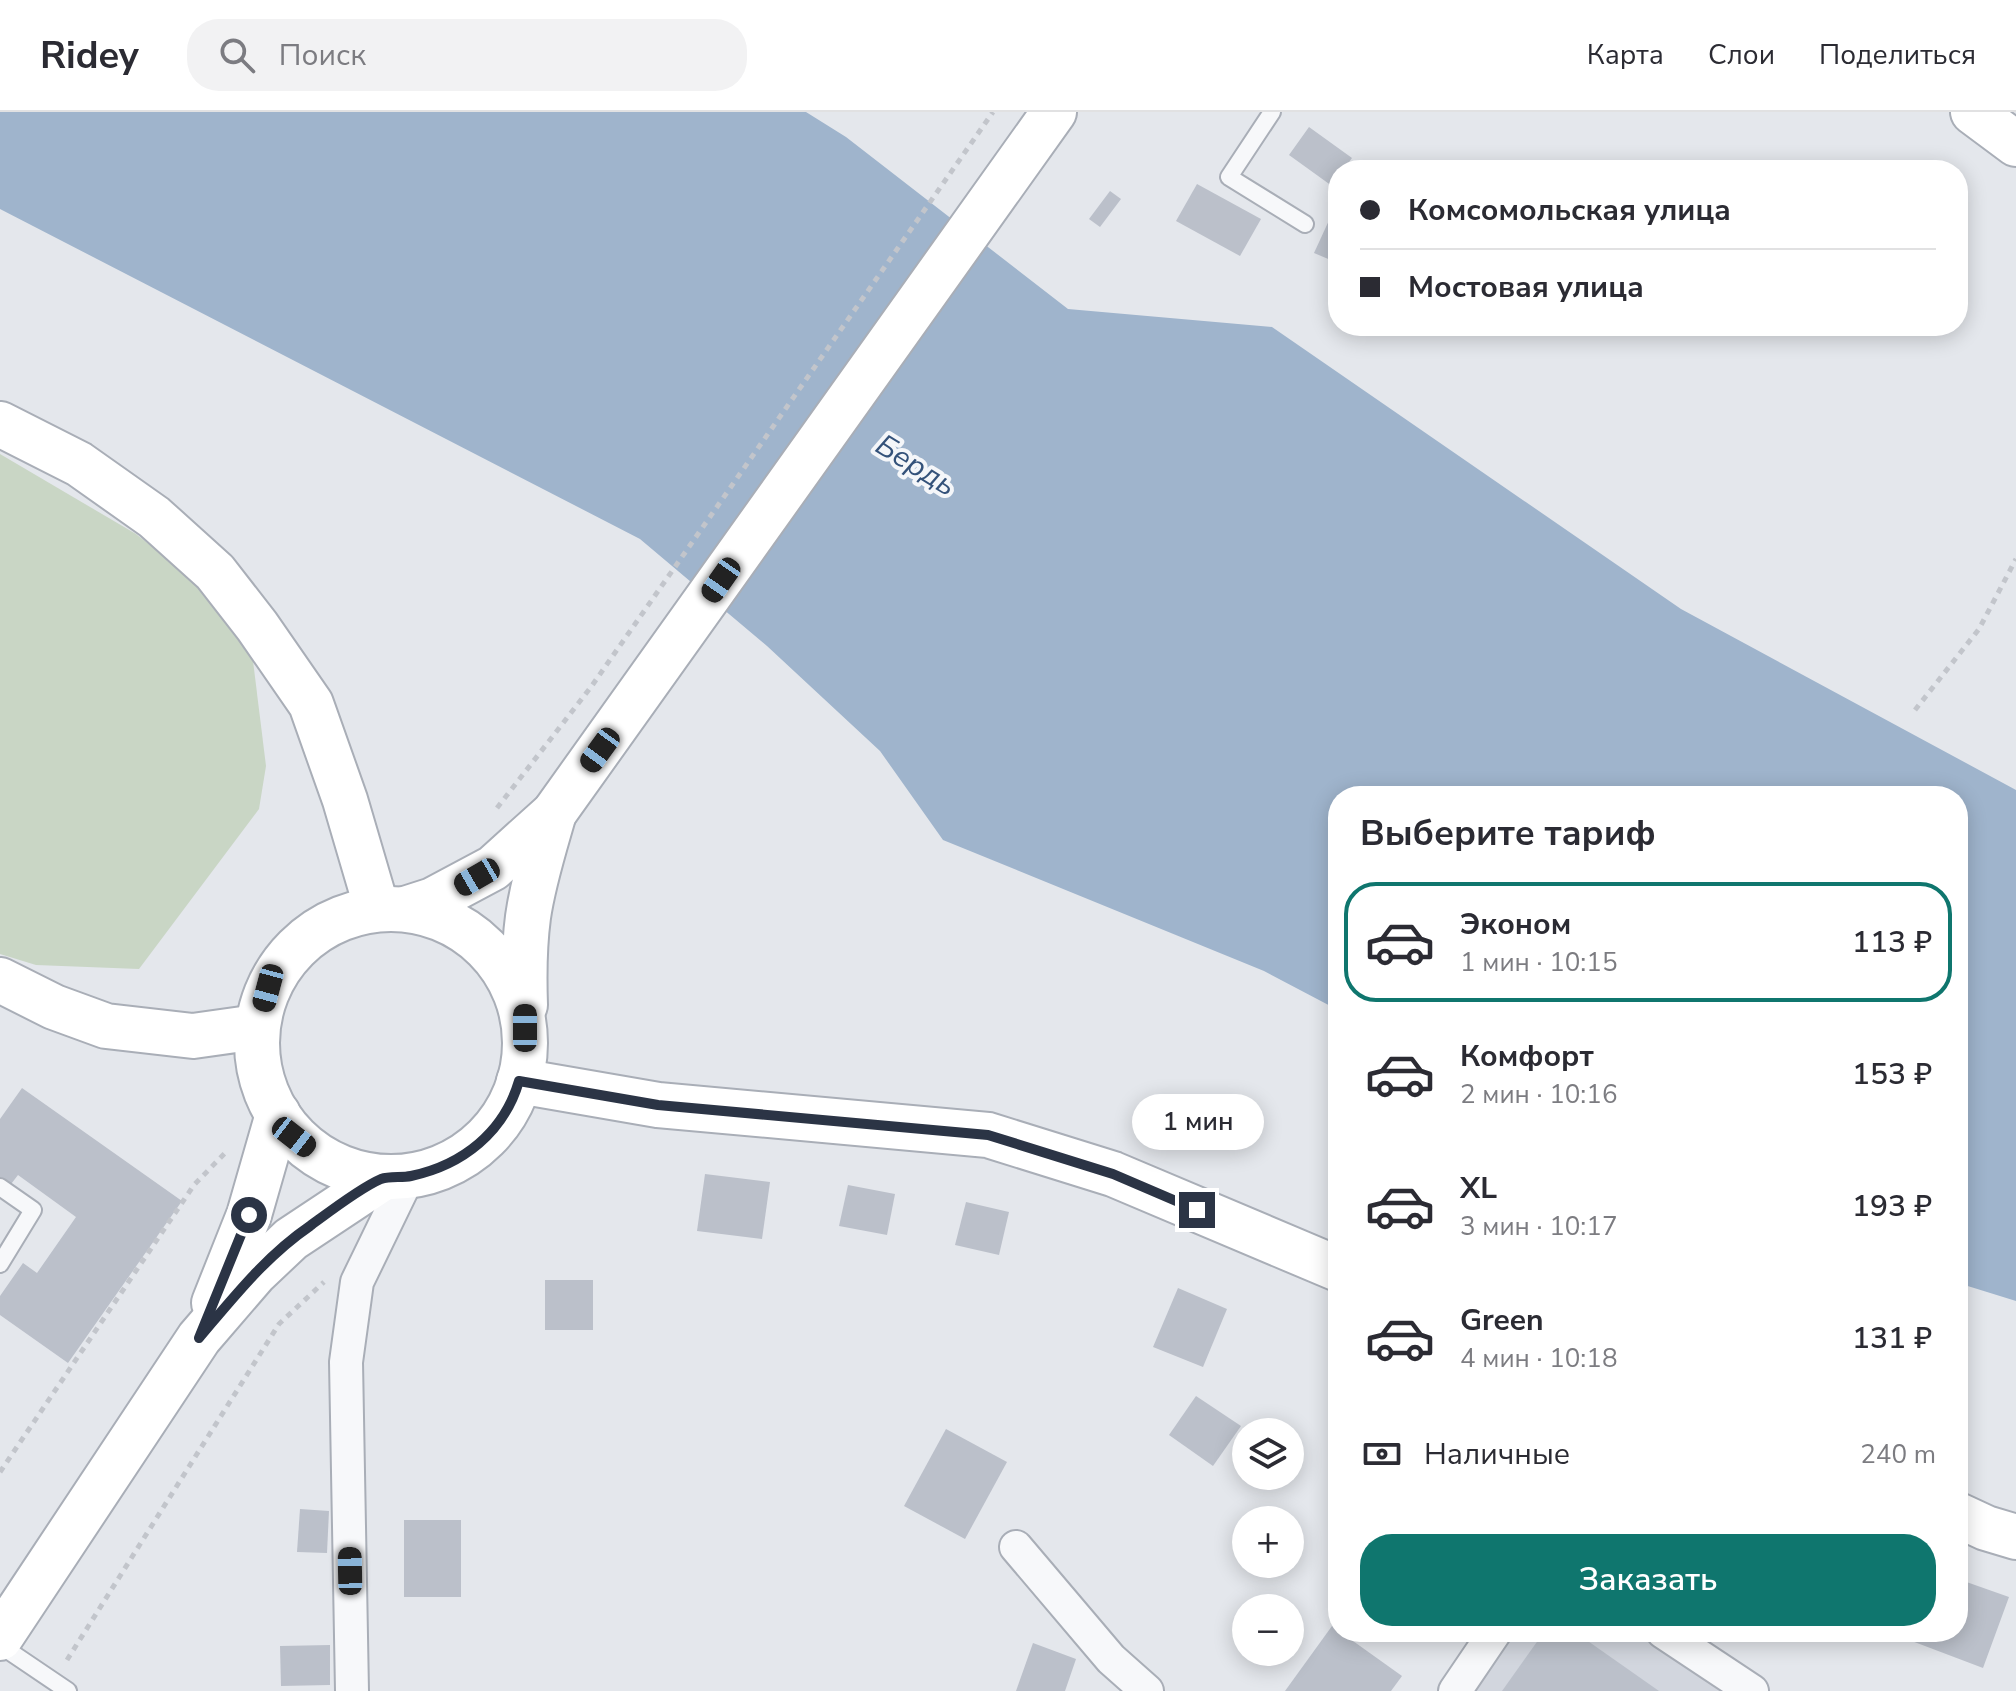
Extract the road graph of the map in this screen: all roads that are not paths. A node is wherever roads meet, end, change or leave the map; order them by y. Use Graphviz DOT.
graph roads {
  1 [pos="1272,112"];
  2 [pos="1973,112"];
  3 [pos="1042,128"];
  4 [pos="2016,144"];
  5 [pos="1305,224"];
  6 [pos="0,424"];
  7 [pos="554,813"];
  8 [pos="391,909"];
  9 [pos="0,980"];
  10 [pos="257,1027"];
  11 [pos="525,1028"];
  12 [pos="519,1081"];
  13 [pos="278,1114"];
  14 [pos="395,1178"];
  15 [pos="0,1187"];
  16 [pos="0,1264"];
  17 [pos="1328,1265"];
  18 [pos="199,1338"];
  19 [pos="1968,1519"];
  20 [pos="2016,1537"];
  21 [pos="1016,1547"];
  22 [pos="0,1638"];
  23 [pos="1488,1642"];
  24 [pos="1678,1642"];
  25 [pos="0,1645"];
  26 [pos="61,1686"];
  27 [pos="352,1691"];
  28 [pos="1147,1691"];
  29 [pos="1455,1691"];
  30 [pos="1752,1691"];
  1 -- 5 [label="lane"];
  2 -- 4 [label="main road"];
  3 -- 7 [label="main road"];
  6 -- 8 [label="main road"];
  7 -- 8 [label="main road"];
  7 -- 11 [label="main road"];
  8 -- 10 [label="main road"];
  8 -- 11 [label="main road"];
  9 -- 10 [label="main road"];
  10 -- 13 [label="main road"];
  11 -- 12 [label="main road"];
  12 -- 14 [label="main road"];
  12 -- 17 [label="main road"];
  13 -- 14 [label="main road"];
  13 -- 18 [label="main road"];
  14 -- 18 [label="main road"];
  14 -- 27 [label="street"];
  15 -- 16 [label="lane"];
  18 -- 22 [label="main road"];
  19 -- 20 [label="main road"];
  21 -- 28 [label="street"];
  23 -- 29 [label="street"];
  24 -- 30 [label="street"];
  25 -- 26 [label="lane"];
}
